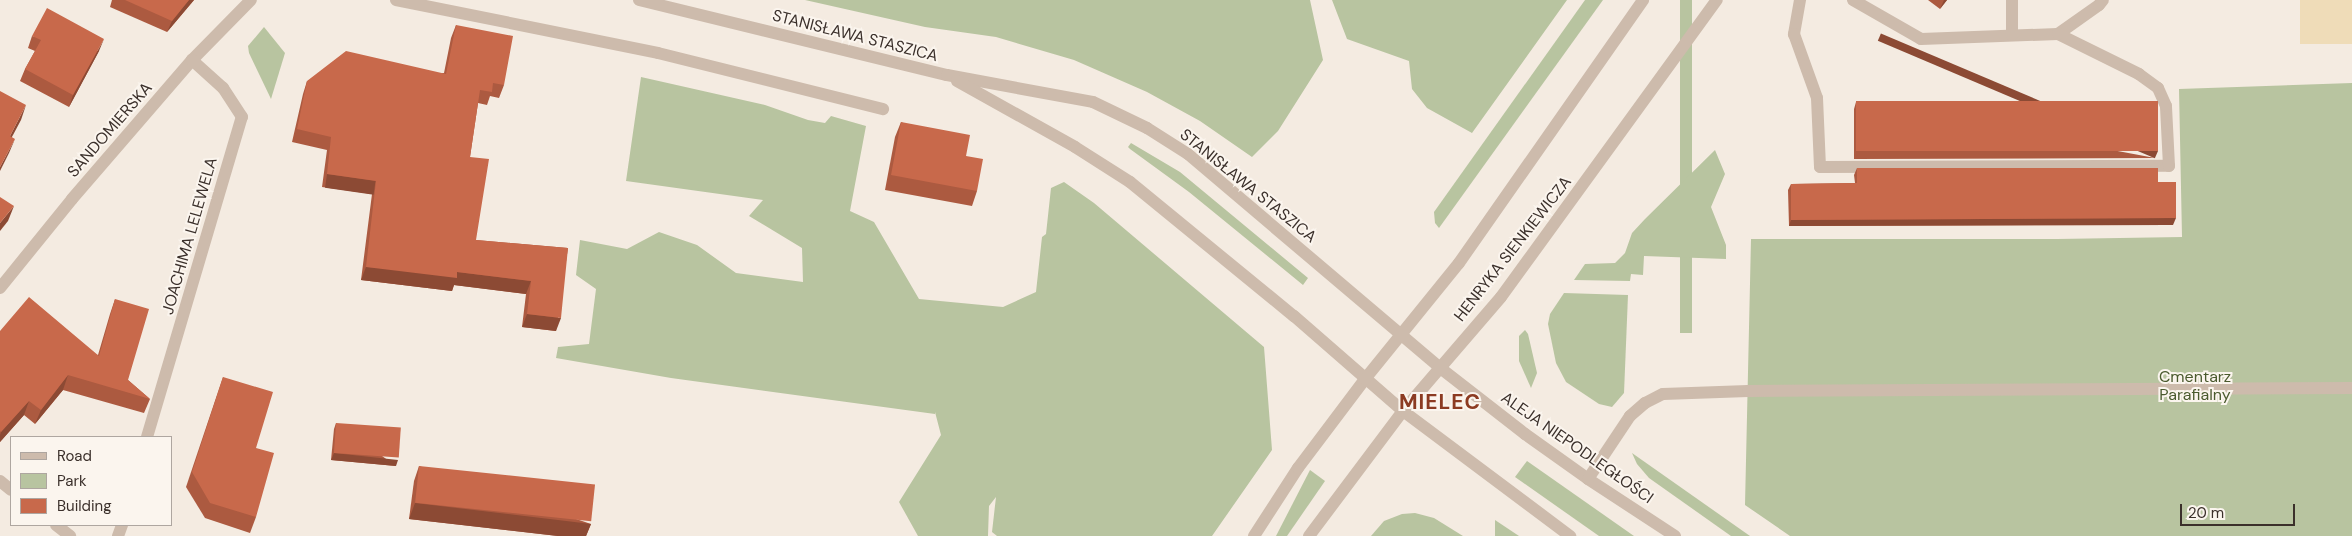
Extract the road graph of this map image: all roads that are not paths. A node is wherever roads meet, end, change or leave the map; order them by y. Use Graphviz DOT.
graph roads {
  1 [pos="251,0"];
  2 [pos="396,0"];
  3 [pos="639,0"];
  4 [pos="1643,0"];
  5 [pos="1718,0"];
  6 [pos="1800,0"];
  7 [pos="1852,0"];
  8 [pos="2012,0"];
  9 [pos="2103,0"];
  10 [pos="2058,34"];
  11 [pos="2012,35"];
  12 [pos="192,60"];
  13 [pos="947,75"];
  14 [pos="884,109"];
  15 [pos="0,288"];
  16 [pos="1402,334"];
  17 [pos="1439,367"];
  18 [pos="1365,379"];
  19 [pos="2352,388"];
  20 [pos="1403,411"];
  21 [pos="147,436"];
  22 [pos="1588,479"];
  23 [pos="0,481"];
  24 [pos="10,489"];
  25 [pos="57,526"];
  26 [pos="70,536"];
  27 [pos="1254,536"];
  28 [pos="1309,536"];
  29 [pos="1570,536"];
  30 [pos="1675,536"];
  1 -- 12 [label="street, SANDOMIERSKA"];
  2 -- 14 [label="street"];
  3 -- 13 [label="street, STANISŁAWA STASZICA"];
  4 -- 16 [label="street, HENRYKA SIENKIEWICZA"];
  5 -- 17 [label="street, HENRYKA SIENKIEWICZA"];
  6 -- 10 [label="street"];
  7 -- 11 [label="street"];
  8 -- 11 [label="street"];
  9 -- 10 [label="street"];
  10 -- 11 [label="street"];
  12 -- 15 [label="street, SANDOMIERSKA"];
  12 -- 21 [label="street, JOACHIMA LELEWELA"];
  13 -- 16 [label="street, STANISŁAWA STASZICA"];
  13 -- 18 [label="street, STANISŁAWA STASZICA"];
  16 -- 17 [label="street, STANISŁAWA STASZICA"];
  16 -- 18 [label="street, HENRYKA SIENKIEWICZA"];
  17 -- 20 [label="street, HENRYKA SIENKIEWICZA"];
  17 -- 22 [label="street, ALEJA NIEPODLEGŁOŚCI"];
  18 -- 20 [label="street"];
  18 -- 27 [label="street, HENRYKA SIENKIEWICZA"];
  19 -- 22 [label="street"];
  20 -- 28 [label="street, HENRYKA SIENKIEWICZA"];
  20 -- 29 [label="street"];
  22 -- 30 [label="street, ALEJA NIEPODLEGŁOŚCI"];
  23 -- 24 [label="street"];
  25 -- 26 [label="street"];
}
